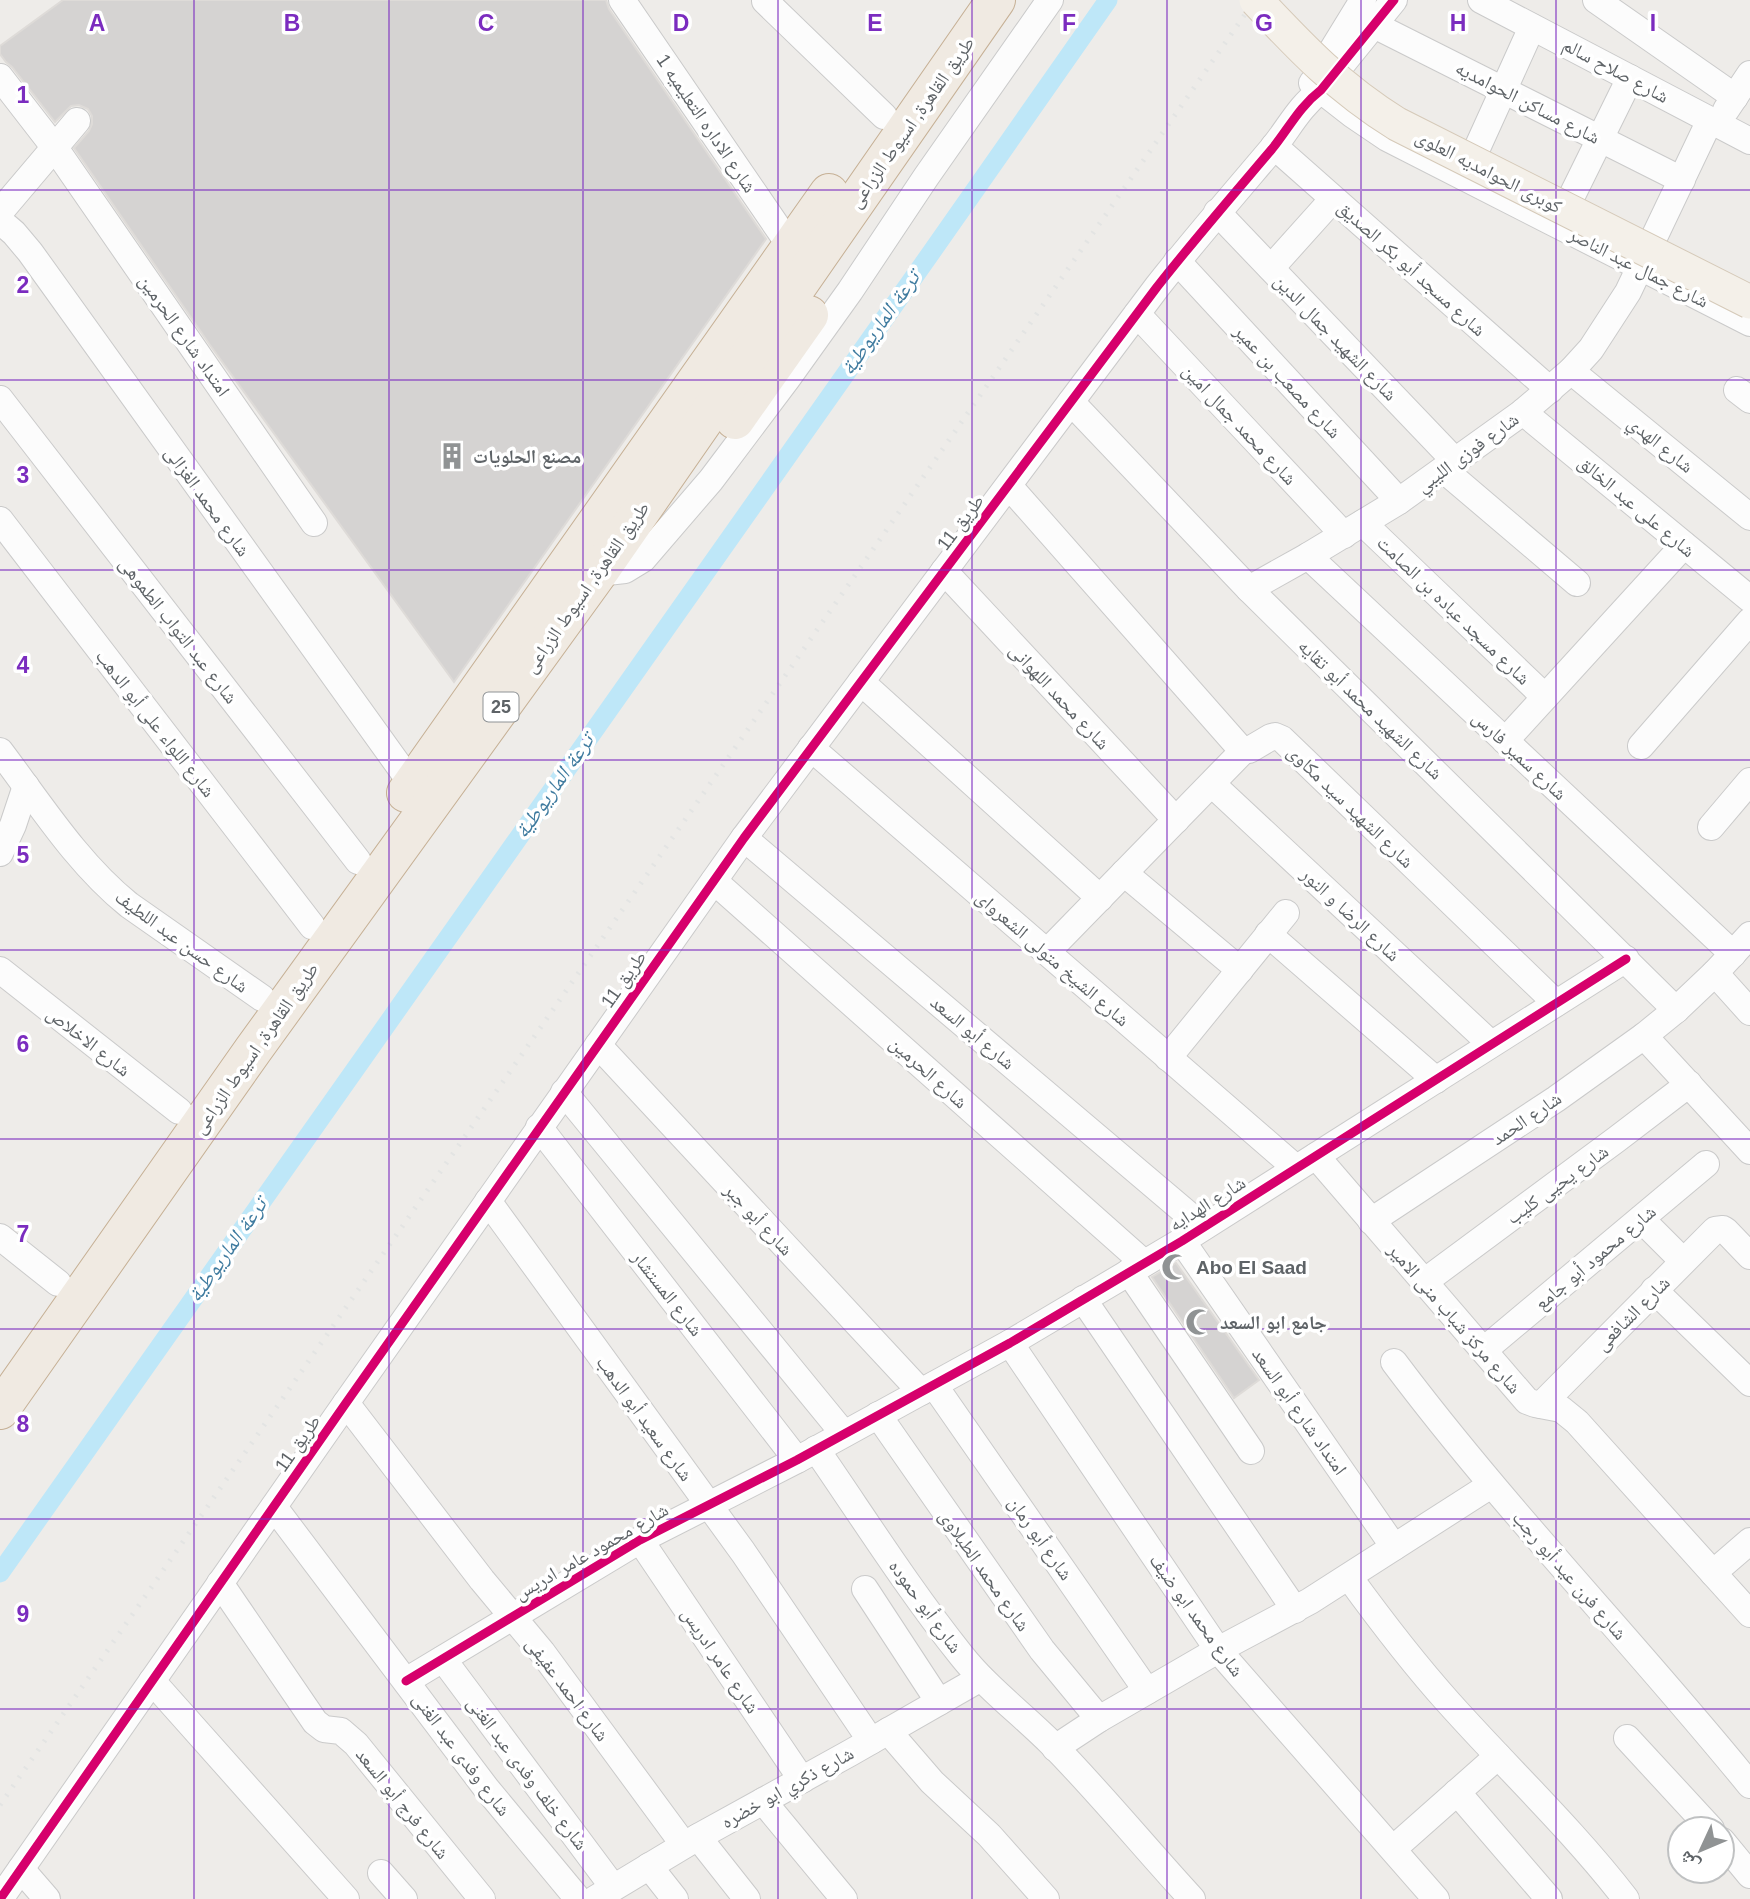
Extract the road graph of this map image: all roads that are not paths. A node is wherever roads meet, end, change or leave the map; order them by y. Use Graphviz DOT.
graph roads {
  1 [pos="622,0"];
  2 [pos="966,0"];
  3 [pos="996,0"];
  4 [pos="1023,0"];
  5 [pos="1050,0"];
  6 [pos="1256,0"];
  7 [pos="1275,0"];
  8 [pos="1363,0"];
  9 [pos="1394,0"];
  10 [pos="1481,0"];
  11 [pos="1596,0"];
  12 [pos="765,1"];
  13 [pos="1374,25"];
  14 [pos="1532,27"];
  15 [pos="1750,74"];
  16 [pos="0,77"];
  17 [pos="1630,78"];
  18 [pos="1504,90"];
  19 [pos="1313,92"];
  20 [pos="1735,97"];
  21 [pos="884,116"];
  22 [pos="77,121"];
  23 [pos="1714,122"];
  24 [pos="1601,139"];
  25 [pos="1750,141"];
  26 [pos="1274,146"];
  27 [pos="55,148"];
  28 [pos="1464,177"];
  29 [pos="1682,180"];
  30 [pos="1333,199"];
  31 [pos="0,212"];
  32 [pos="1217,212"];
  33 [pos="0,221"];
  34 [pos="1558,225"];
  35 [pos="791,247"];
  36 [pos="1177,261"];
  37 [pos="1640,267"];
  38 [pos="1270,268"];
  39 [pos="1750,284"];
  40 [pos="1750,302"];
  41 [pos="1137,314"];
  42 [pos="1750,323"];
  43 [pos="1571,371"];
  44 [pos="1550,390"];
  45 [pos="0,399"];
  46 [pos="1070,402"];
  47 [pos="1523,412"];
  48 [pos="1450,466"];
  49 [pos="1009,486"];
  50 [pos="1399,501"];
  51 [pos="1750,517"];
  52 [pos="635,519"];
  53 [pos="0,520"];
  54 [pos="314,523"];
  55 [pos="1354,529"];
  56 [pos="1684,545"];
  57 [pos="1308,556"];
  58 [pos="944,571"];
  59 [pos="598,573"];
  60 [pos="1577,583"];
  61 [pos="1249,589"];
  62 [pos="1750,599"];
  63 [pos="1750,621"];
  64 [pos="861,682"];
  65 [pos="1545,697"];
  66 [pos="1505,741"];
  67 [pos="1642,746"];
  68 [pos="811,748"];
  69 [pos="1244,750"];
  70 [pos="0,751"];
  71 [pos="1750,781"];
  72 [pos="412,784"];
  73 [pos="1212,784"];
  74 [pos="26,786"];
  75 [pos="1176,820"];
  76 [pos="1711,827"];
  77 [pos="744,838"];
  78 [pos="0,853"];
  79 [pos="358,861"];
  80 [pos="1124,873"];
  81 [pos="714,881"];
  82 [pos="1100,898"];
  83 [pos="1286,913"];
  84 [pos="312,926"];
  85 [pos="1269,934"];
  86 [pos="1047,953"];
  87 [pos="1733,954"];
  88 [pos="1626,959"];
  89 [pos="0,970"];
  90 [pos="1240,970"];
  91 [pos="262,998"];
  92 [pos="1556,1003"];
  93 [pos="1676,1010"];
  94 [pos="1750,1012"];
  95 [pos="1644,1036"];
  96 [pos="1491,1044"];
  97 [pos="598,1045"];
  98 [pos="1168,1058"];
  99 [pos="1436,1080"];
  100 [pos="1689,1084"];
  101 [pos="564,1092"];
  102 [pos="179,1111"];
  103 [pos="539,1127"];
  104 [pos="1750,1151"];
  105 [pos="1306,1162"];
  106 [pos="1706,1164"];
  107 [pos="488,1201"];
  108 [pos="1641,1219"];
  109 [pos="1371,1221"];
  110 [pos="1192,1234"];
  111 [pos="0,1237"];
  112 [pos="1750,1256"];
  113 [pos="1683,1261"];
  114 [pos="1137,1267"];
  115 [pos="1424,1282"];
  116 [pos="58,1283"];
  117 [pos="1654,1290"];
  118 [pos="1083,1299"];
  119 [pos="1010,1343"];
  120 [pos="1483,1350"];
  121 [pos="1394,1362"];
  122 [pos="0,1364"];
  123 [pos="1750,1383"];
  124 [pos="927,1389"];
  125 [pos="346,1403"];
  126 [pos="1541,1405"];
  127 [pos="0,1410"];
  128 [pos="878,1415"];
  129 [pos="844,1434"];
  130 [pos="1251,1451"];
  131 [pos="806,1454"];
  132 [pos="1492,1485"];
  133 [pos="708,1505"];
  134 [pos="274,1507"];
  135 [pos="640,1540"];
  136 [pos="1750,1541"];
  137 [pos="1394,1548"];
  138 [pos="1713,1573"];
  139 [pos="1349,1577"];
  140 [pos="220,1583"];
  141 [pos="865,1589"];
  142 [pos="1295,1610"];
  143 [pos="1750,1614"];
  144 [pos="512,1617"];
  145 [pos="1218,1650"];
  146 [pos="443,1659"];
  147 [pos="981,1678"];
  148 [pos="152,1681"];
  149 [pos="406,1681"];
  150 [pos="1147,1691"];
  151 [pos="939,1702"];
  152 [pos="1100,1719"];
  153 [pos="880,1736"];
  154 [pos="1627,1738"];
  155 [pos="1055,1748"];
  156 [pos="1498,1756"];
  157 [pos="802,1780"];
  158 [pos="1750,1785"];
  159 [pos="1457,1792"];
  160 [pos="763,1801"];
  161 [pos="1698,1815"];
  162 [pos="691,1841"];
  163 [pos="1393,1849"];
  164 [pos="1736,1858"];
  165 [pos="649,1866"];
  166 [pos="21,1869"];
  167 [pos="381,1873"];
  168 [pos="1750,1875"];
  169 [pos="604,1893"];
  170 [pos="0,1899"];
  171 [pos="47,1899"];
  172 [pos="346,1899"];
  173 [pos="404,1899"];
  174 [pos="482,1899"];
  175 [pos="578,1899"];
  176 [pos="675,1899"];
  177 [pos="747,1899"];
  178 [pos="844,1899"];
  179 [pos="1046,1899"];
  180 [pos="1192,1899"];
  181 [pos="1437,1899"];
  182 [pos="1549,1899"];
  183 [pos="1626,1899"];
  1 -- 35 [label="street, شارع الاداره التعليميه 1"];
  2 -- 21 [label="highway, طريق القاهرة, اسيوط الزراعى / 25"];
  3 -- 52 [label="highway, طريق القاهرة, اسيوط الزراعى / 25"];
  4 -- 52 [label="highway"];
  5 -- 59 [label="street"];
  6 -- 40 [label="main road, كوبرى الحوامديه العلوى, bridge"];
  7 -- 39 [label="main road, كوبرى الحوامديه العلوى"];
  8 -- 19 [label="street"];
  9 -- 13 [label="street"];
  10 -- 14 [label="street, شارع صلاح سالم"];
  11 -- 20 [label="street"];
  12 -- 21 [label="street"];
  13 -- 18 [label="street, شارع مساكن الحوامديه"];
  13 -- 19 [label="street"];
  14 -- 17 [label="street, شارع صلاح سالم"];
  14 -- 18 [label="street"];
  15 -- 20 [label="street, شارع فوزى الليبي"];
  16 -- 27 [label="street"];
  17 -- 23 [label="street, شارع صلاح سالم"];
  17 -- 24 [label="street"];
  18 -- 24 [label="street, شارع مساكن الحوامديه"];
  18 -- 28 [label="street"];
  19 -- 26 [label="street, طريق 11"];
  19 -- 28 [label="street, شارع جمال عبد الناصر"];
  20 -- 23 [label="street, شارع فوزى الليبي"];
  21 -- 35 [label="highway, طريق القاهرة, اسيوط الزراعى / 25"];
  22 -- 27 [label="street"];
  23 -- 25 [label="street, شارع صلاح سالم"];
  23 -- 29 [label="street, شارع فوزى الليبي"];
  24 -- 29 [label="street, شارع مساكن الحوامديه"];
  24 -- 34 [label="street"];
  26 -- 30 [label="street, شارع مسجد أبو بكر الصديق"];
  26 -- 32 [label="street, طريق 11"];
  27 -- 31 [label="street"];
  27 -- 54 [label="street, امتداد شارع الحرمين"];
  28 -- 34 [label="street, شارع جمال عبد الناصر"];
  29 -- 37 [label="street, شارع فوزى الليبي"];
  30 -- 38 [label="street"];
  30 -- 44 [label="street, شارع مسجد أبو بكر الصديق"];
  32 -- 36 [label="street, طريق 11"];
  32 -- 38 [label="street, شارع الشهيد جمال الدين"];
  33 -- 72 [label="street, شارع محمد الغزالى"];
  34 -- 37 [label="street, شارع جمال عبد الناصر"];
  35 -- 72 [label="highway, طريق القاهرة, اسيوط الزراعى / 25"];
  36 -- 41 [label="street, طريق 11"];
  36 -- 50 [label="street, شارع مصعب بن عمير"];
  37 -- 42 [label="street, شارع جمال عبد الناصر"];
  37 -- 43 [label="street, شارع فوزى الليبي"];
  38 -- 48 [label="street, شارع الشهيد جمال الدين"];
  41 -- 46 [label="street, طريق 11"];
  41 -- 55 [label="street, شارع محمد جمال امين"];
  43 -- 44 [label="street, شارع فوزى الليبي"];
  43 -- 51 [label="street, شارع الهدي"];
  44 -- 47 [label="street, شارع فوزى الليبي"];
  45 -- 79 [label="street, شارع عبد التواب الطموهى"];
  46 -- 49 [label="street, طريق 11"];
  46 -- 61 [label="street, شارع الشهيد محمد أبو تقايه"];
  47 -- 48 [label="street, شارع فوزى الليبي"];
  47 -- 56 [label="street, شارع على عبد الخالق"];
  48 -- 50 [label="street, شارع فوزى الليبي"];
  48 -- 60 [label="street, شارع الشهيد جمال الدين"];
  49 -- 58 [label="street, طريق 11"];
  49 -- 69 [label="street"];
  50 -- 55 [label="street, شارع فوزى الليبي"];
  52 -- 59 [label="highway, طريق القاهرة, اسيوط الزراعى / 25"];
  53 -- 84 [label="street, شارع اللواء على أبو الدهب"];
  55 -- 57 [label="street, شارع فوزى الليبي"];
  55 -- 65 [label="street, شارع مسجد عباده بن الصامت"];
  56 -- 62 [label="street, شارع على عبد الخالق"];
  56 -- 65 [label="street"];
  57 -- 61 [label="street, شارع فوزى الليبي"];
  57 -- 66 [label="street, شارع سمير فارس"];
  58 -- 64 [label="street, طريق 11"];
  58 -- 75 [label="street, شارع محمد اللهوانى"];
  59 -- 127 [label="highway, طريق القاهرة, اسيوط الزراعى / 25"];
  61 -- 88 [label="street, شارع الشهيد محمد أبو تقايه"];
  63 -- 67 [label="street"];
  64 -- 68 [label="street, طريق 11"];
  64 -- 82 [label="street"];
  65 -- 66 [label="street"];
  66 -- 87 [label="street, شارع سمير فارس"];
  68 -- 77 [label="street, طريق 11"];
  68 -- 86 [label="street, شارع الشيخ متولى الشعرواى"];
  69 -- 73 [label="street"];
  69 -- 92 [label="street, شارع الشهيد سيد مكاوى"];
  70 -- 74 [label="street, شارع حسن عبد اللطيف"];
  71 -- 76 [label="street"];
  72 -- 79 [label="highway, طريق القاهرة, اسيوط الزراعى / 25"];
  73 -- 75 [label="street"];
  73 -- 96 [label="street, شارع الرضا و النور"];
  74 -- 78 [label="street"];
  74 -- 91 [label="street, شارع حسن عبد اللطيف"];
  75 -- 80 [label="street"];
  77 -- 81 [label="street, طريق 11"];
  77 -- 110 [label="street, شارع أبو السعد"];
  79 -- 84 [label="highway, طريق القاهرة, اسيوط الزراعى / 25"];
  80 -- 82 [label="street"];
  80 -- 90 [label="street"];
  81 -- 97 [label="street, طريق 11"];
  81 -- 114 [label="street, شارع الحرمين"];
  82 -- 86 [label="street"];
  83 -- 85 [label="street"];
  84 -- 91 [label="highway, طريق القاهرة, اسيوط الزراعى / 25"];
  85 -- 90 [label="street"];
  85 -- 99 [label="street"];
  86 -- 98 [label="street, شارع الشيخ متولى الشعرواى"];
  87 -- 93 [label="street"];
  87 -- 94 [label="street, شارع سمير فارس"];
  88 -- 92 [label="street, شارع الهدايه"];
  88 -- 93 [label="street, شارع الشهيد محمد أبو تقايه"];
  89 -- 102 [label="street, شارع الاخلاص"];
  90 -- 98 [label="street"];
  91 -- 102 [label="highway, طريق القاهرة, اسيوط الزراعى / 25"];
  92 -- 96 [label="street, شارع الهدايه"];
  93 -- 95 [label="street, شارع الحمد"];
  95 -- 100 [label="street"];
  95 -- 109 [label="street, شارع الحمد"];
  96 -- 99 [label="street, شارع الهدايه"];
  97 -- 101 [label="street, طريق 11"];
  97 -- 124 [label="street, شارع أبو جبر"];
  98 -- 105 [label="street, شارع الشيخ متولى الشعرواى"];
  99 -- 105 [label="street, شارع الهدايه"];
  100 -- 104 [label="street"];
  100 -- 115 [label="street, شارع يحيى كليب"];
  101 -- 103 [label="street, طريق 11"];
  101 -- 129 [label="street"];
  102 -- 116 [label="highway, طريق القاهرة, اسيوط الزراعى / 25"];
  103 -- 107 [label="street, طريق 11"];
  103 -- 131 [label="street, شارع المستشار"];
  105 -- 109 [label="street, شارع مركز شباب منى الامير"];
  105 -- 110 [label="street, شارع الهدايه"];
  106 -- 108 [label="street, شارع محمود أبو جامع"];
  107 -- 125 [label="street, طريق 11"];
  107 -- 133 [label="street, شارع سعيد أبو الدهب"];
  108 -- 113 [label="street"];
  108 -- 120 [label="street, شارع محمود أبو جامع"];
  109 -- 115 [label="street, شارع مركز شباب منى الامير"];
  110 -- 114 [label="street, شارع الهدايه"];
  110 -- 137 [label="street, امتداد شارع أبو السعد"];
  111 -- 116 [label="street"];
  112 -- 113 [label="street, شارع الشافعى"];
  113 -- 117 [label="street, شارع الشافعى"];
  114 -- 118 [label="street, شارع الهدايه"];
  114 -- 130 [label="street, شارع الحرمين"];
  115 -- 120 [label="street, شارع مركز شباب منى الامير"];
  116 -- 122 [label="highway, طريق القاهرة, اسيوط الزراعى / 25"];
  117 -- 123 [label="street"];
  117 -- 126 [label="street, شارع الشافعى"];
  118 -- 119 [label="street, شارع الهدايه"];
  118 -- 142 [label="street"];
  119 -- 124 [label="street, شارع الهدايه"];
  119 -- 145 [label="street, شارع محمد ابو ضيف"];
  120 -- 126 [label="street, شارع مركز شباب منى الامير"];
  121 -- 132 [label="street, شارع فرن عيد أبو رجب"];
  124 -- 128 [label="street, شارع الهدايه"];
  124 -- 150 [label="street, شارع أبو رمان"];
  125 -- 134 [label="street, طريق 11"];
  125 -- 144 [label="street, شارع احمد عفيفى"];
  126 -- 138 [label="street, شارع مركز شباب منى الامير"];
  128 -- 129 [label="street, شارع الهدايه"];
  128 -- 152 [label="street, شارع محمد الطبلاوى"];
  129 -- 131 [label="street, شارع الهدايه"];
  131 -- 133 [label="street, شارع محمود عامر ادريس"];
  131 -- 147 [label="street, شارع أبو حموده"];
  132 -- 137 [label="street"];
  132 -- 158 [label="street, شارع فرن عيد أبو رجب"];
  133 -- 135 [label="street, شارع محمود عامر ادريس"];
  133 -- 153 [label="street, شارع سعيد أبو الدهب"];
  134 -- 140 [label="street, طريق 11"];
  134 -- 149 [label="street, شارع وفدى عبد الغنى"];
  135 -- 144 [label="street, شارع محمود عامر ادريس"];
  135 -- 157 [label="street, شارع عامر ادريس"];
  136 -- 138 [label="street"];
  137 -- 139 [label="street"];
  138 -- 143 [label="street, شارع مركز شباب منى الامير"];
  139 -- 142 [label="street"];
  139 -- 156 [label="street"];
  140 -- 148 [label="street, طريق 11"];
  140 -- 174 [label="street, شارع فرج أبو السعد"];
  141 -- 151 [label="street"];
  142 -- 145 [label="street"];
  144 -- 146 [label="street, شارع محمود عامر ادريس"];
  144 -- 162 [label="street, شارع احمد عفيفى"];
  145 -- 150 [label="street"];
  145 -- 163 [label="street, شارع محمد ابو ضيف"];
  146 -- 149 [label="street, شارع محمود عامر ادريس"];
  146 -- 169 [label="street, شارع خلف وفدى عبد الغنى"];
  147 -- 151 [label="street, شارع ذكري ابو خضره"];
  147 -- 155 [label="street, شارع أبو حموده"];
  148 -- 166 [label="street, طريق 11"];
  148 -- 172 [label="street"];
  149 -- 175 [label="street, شارع وفدى عبد الغنى"];
  150 -- 152 [label="street"];
  151 -- 153 [label="street, شارع ذكري ابو خضره"];
  152 -- 155 [label="street"];
  153 -- 157 [label="street, شارع ذكري ابو خضره"];
  153 -- 179 [label="street, شارع سعيد أبو الدهب"];
  154 -- 161 [label="street"];
  155 -- 180 [label="street, شارع أبو حموده"];
  156 -- 159 [label="street"];
  156 -- 183 [label="street"];
  157 -- 160 [label="street, شارع ذكري ابو خضره"];
  159 -- 163 [label="street"];
  159 -- 182 [label="street"];
  160 -- 162 [label="street, شارع ذكري ابو خضره"];
  160 -- 178 [label="street"];
  162 -- 165 [label="street, شارع ذكري ابو خضره"];
  162 -- 177 [label="street, شارع احمد عفيفى"];
  163 -- 181 [label="street, شارع محمد ابو ضيف"];
  164 -- 168 [label="street"];
  165 -- 169 [label="street, شارع ذكري ابو خضره"];
  165 -- 176 [label="street"];
  166 -- 170 [label="street, طريق 11"];
  166 -- 171 [label="street"];
  167 -- 173 [label="street"];
}
